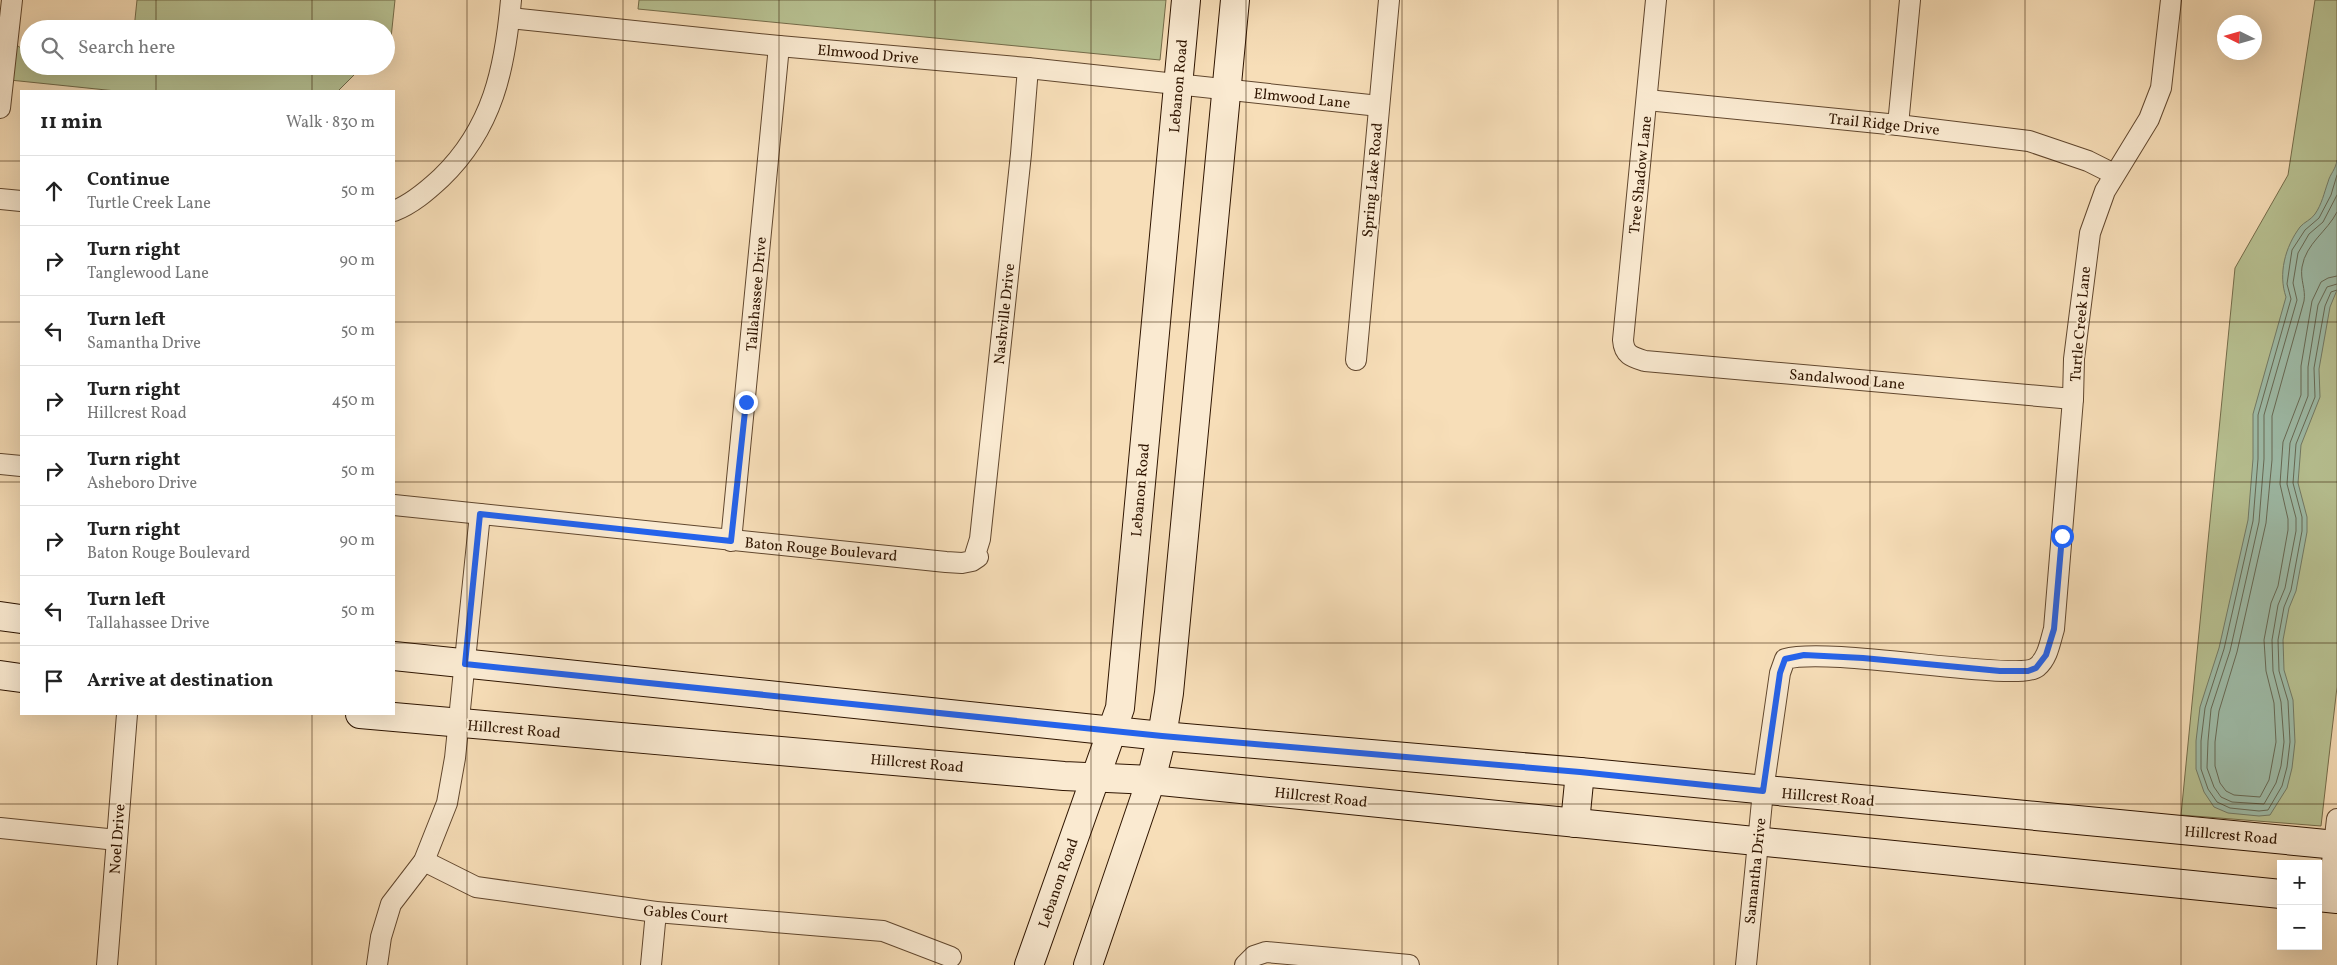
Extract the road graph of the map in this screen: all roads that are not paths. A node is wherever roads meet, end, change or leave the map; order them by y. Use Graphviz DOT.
graph roads {
  1 [pos="12,0"];
  2 [pos="1186,0"];
  3 [pos="1235,0"];
  4 [pos="1389,0"];
  5 [pos="1656,0"];
  6 [pos="1910,0"];
  7 [pos="2171,0"];
  8 [pos="511,9"];
  9 [pos="779,46"];
  10 [pos="1028,68"];
  11 [pos="1178,84"];
  12 [pos="1226,90"];
  13 [pos="1647,100"];
  14 [pos="1378,106"];
  15 [pos="0,108"];
  16 [pos="1898,125"];
  17 [pos="2114,174"];
  18 [pos="0,199"];
  19 [pos="20,201"];
  20 [pos="395,210"];
  21 [pos="1624,350"];
  22 [pos="1356,360"];
  23 [pos="2073,399"];
  24 [pos="0,464"];
  25 [pos="20,466"];
  26 [pos="395,505"];
  27 [pos="480,514"];
  28 [pos="731,541"];
  29 [pos="978,557"];
  30 [pos="0,616"];
  31 [pos="20,619"];
  32 [pos="395,656"];
  33 [pos="1785,659"];
  34 [pos="465,664"];
  35 [pos="0,675"];
  36 [pos="20,678"];
  37 [pos="127,715"];
  38 [pos="370,715"];
  39 [pos="458,724"];
  40 [pos="1113,730"];
  41 [pos="1162,736"];
  42 [pos="1580,772"];
  43 [pos="1094,778"];
  44 [pos="1151,780"];
  45 [pos="1763,791"];
  46 [pos="1575,823"];
  47 [pos="0,828"];
  48 [pos="2336,836"];
  49 [pos="117,840"];
  50 [pos="1758,841"];
  51 [pos="424,861"];
  52 [pos="2277,894"];
  53 [pos="2328,898"];
  54 [pos="656,912"];
  55 [pos="951,957"];
  56 [pos="1252,959"];
  57 [pos="107,965"];
  58 [pos="377,965"];
  59 [pos="651,965"];
  60 [pos="1029,965"];
  61 [pos="1088,965"];
  62 [pos="1409,965"];
  63 [pos="1746,965"];
  1 -- 15 [label="street"];
  2 -- 11 [label="main road, Lebanon Road"];
  3 -- 12 [label="main road"];
  4 -- 14 [label="street, Spring Lake Road"];
  5 -- 13 [label="street, Tree Shadow Lane"];
  6 -- 16 [label="street"];
  7 -- 17 [label="street, Turtle Creek Lane"];
  8 -- 9 [label="street, Elmwood Drive"];
  8 -- 20 [label="street"];
  9 -- 10 [label="street, Elmwood Drive"];
  9 -- 28 [label="street, Tallahassee Drive"];
  10 -- 11 [label="street, Elmwood Drive"];
  10 -- 29 [label="street, Nashville Drive"];
  11 -- 12 [label="street, Elmwood Drive"];
  11 -- 40 [label="main road, Lebanon Road"];
  12 -- 14 [label="street, Elmwood Lane"];
  12 -- 41 [label="main road"];
  13 -- 16 [label="street, Trail Ridge Drive"];
  13 -- 21 [label="street, Tree Shadow Lane"];
  14 -- 22 [label="street, Spring Lake Road"];
  16 -- 17 [label="street, Trail Ridge Drive"];
  17 -- 23 [label="street, Turtle Creek Lane"];
  18 -- 19 [label="street"];
  21 -- 23 [label="street, Sandalwood Lane"];
  23 -- 33 [label="street, Turtle Creek Lane"];
  24 -- 25 [label="street"];
  26 -- 27 [label="street, Baton Rouge Boulevard"];
  27 -- 28 [label="street, Baton Rouge Boulevard"];
  27 -- 34 [label="street"];
  28 -- 29 [label="street, Baton Rouge Boulevard"];
  30 -- 31 [label="main road"];
  32 -- 34 [label="main road, Hillcrest Road"];
  33 -- 45 [label="street, Samantha Drive"];
  34 -- 39 [label="street"];
  34 -- 40 [label="main road, Hillcrest Road"];
  35 -- 36 [label="main road"];
  37 -- 49 [label="street, Noel Drive"];
  38 -- 39 [label="main road, Hillcrest Road"];
  39 -- 43 [label="main road, Hillcrest Road"];
  39 -- 51 [label="street"];
  40 -- 41 [label="main road, Hillcrest Road"];
  40 -- 43 [label="main road, Lebanon Road"];
  41 -- 42 [label="main road, Hillcrest Road"];
  41 -- 44 [label="main road"];
  42 -- 45 [label="main road, Hillcrest Road"];
  42 -- 46 [label="main road"];
  43 -- 44 [label="main road, Hillcrest Road"];
  43 -- 60 [label="main road, Lebanon Road"];
  44 -- 46 [label="main road, Hillcrest Road"];
  44 -- 61 [label="main road"];
  45 -- 48 [label="main road, Hillcrest Road"];
  45 -- 50 [label="street, Samantha Drive"];
  46 -- 50 [label="main road, Hillcrest Road"];
  47 -- 49 [label="street"];
  48 -- 53 [label="street"];
  49 -- 57 [label="street, Noel Drive"];
  50 -- 52 [label="main road, Hillcrest Road"];
  50 -- 63 [label="street, Samantha Drive"];
  51 -- 54 [label="street, Gables Court"];
  51 -- 58 [label="street"];
  54 -- 55 [label="street, Gables Court"];
  54 -- 59 [label="street"];
  56 -- 62 [label="street"];
}
